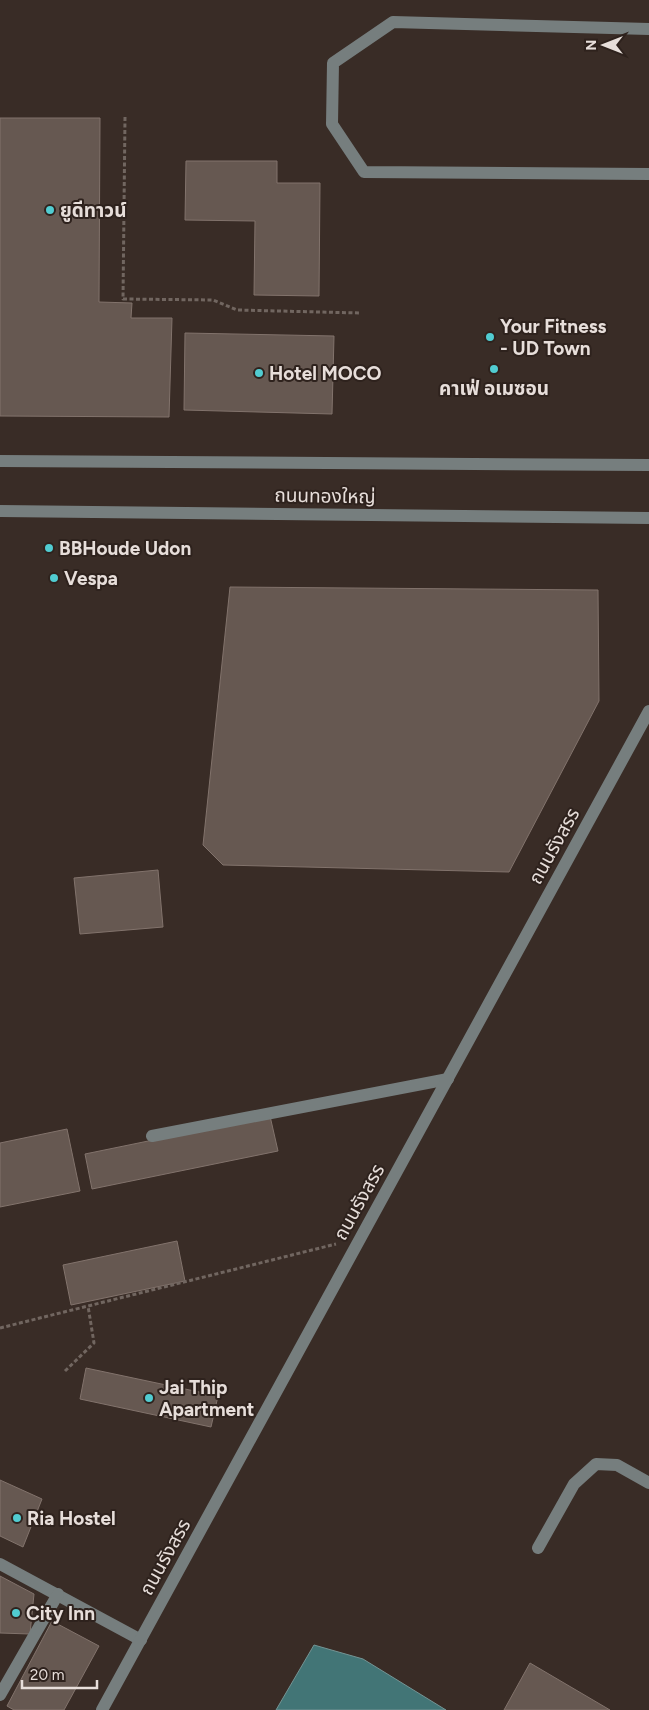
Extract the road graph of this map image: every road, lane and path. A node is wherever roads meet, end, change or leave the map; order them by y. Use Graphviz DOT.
graph roads {
  1 [pos="649,29"];
  2 [pos="126,116"];
  3 [pos="649,174"];
  4 [pos="361,313"];
  5 [pos="0,462"];
  6 [pos="649,465"];
  7 [pos="0,511"];
  8 [pos="649,518"];
  9 [pos="649,711"];
  10 [pos="448,1079"];
  11 [pos="152,1136"];
  12 [pos="360,1238"];
  13 [pos="88,1306"];
  14 [pos="0,1328"];
  15 [pos="65,1371"];
  16 [pos="649,1483"];
  17 [pos="538,1548"];
  18 [pos="0,1564"];
  19 [pos="58,1594"];
  20 [pos="141,1640"];
  21 [pos="0,1695"];
  22 [pos="102,1710"];
  1 -- 3 [label="street"];
  2 -- 4 [label="path"];
  5 -- 6 [label="street, ถนนทองใหญ่"];
  7 -- 8 [label="street, ถนนทองใหญ่"];
  9 -- 10 [label="street, ถนนรังสรร"];
  10 -- 11 [label="street"];
  10 -- 12 [label="street, ถนนรังสรร"];
  12 -- 13 [label="path"];
  12 -- 20 [label="street, ถนนรังสรร"];
  13 -- 14 [label="path"];
  13 -- 15 [label="path"];
  16 -- 17 [label="street"];
  18 -- 19 [label="street"];
  19 -- 20 [label="street"];
  19 -- 21 [label="street"];
  20 -- 22 [label="street, ถนนรังสรร"];
}
